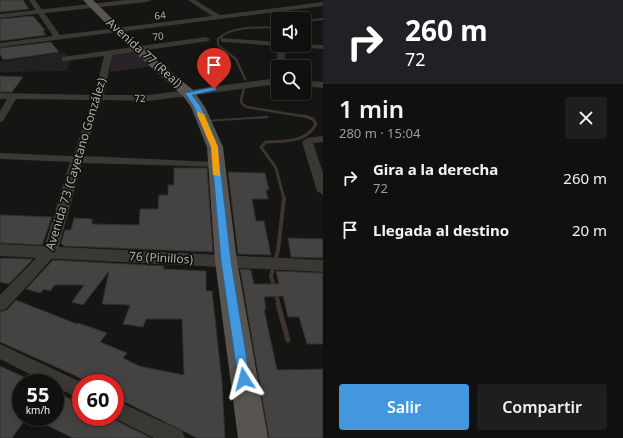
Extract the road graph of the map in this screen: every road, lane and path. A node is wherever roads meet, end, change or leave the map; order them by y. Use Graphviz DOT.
graph roads {
  1 [pos="32,0"];
  2 [pos="147,0"];
  3 [pos="191,0"];
  4 [pos="291,0"];
  5 [pos="90,3"];
  6 [pos="323,4"];
  7 [pos="304,6"];
  8 [pos="40,12"];
  9 [pos="0,16"];
  10 [pos="218,17"];
  11 [pos="118,30"];
  12 [pos="58,38"];
  13 [pos="206,39"];
  14 [pos="224,40"];
  15 [pos="271,43"];
  16 [pos="0,45"];
  17 [pos="311,46"];
  18 [pos="323,47"];
  19 [pos="137,49"];
  20 [pos="109,53"];
  21 [pos="65,59"];
  22 [pos="271,83"];
  23 [pos="311,84"];
  24 [pos="323,85"];
  25 [pos="188,93"];
  26 [pos="0,96"];
  27 [pos="13,96"];
  28 [pos="98,98"];
  29 [pos="266,117"];
  30 [pos="0,119"];
  31 [pos="204,121"];
  32 [pos="323,139"];
  33 [pos="0,156"];
  34 [pos="77,159"];
  35 [pos="216,165"];
  36 [pos="323,191"];
  37 [pos="0,250"];
  38 [pos="50,253"];
  39 [pos="226,261"];
  40 [pos="323,266"];
  41 [pos="0,305"];
  42 [pos="0,351"];
  43 [pos="72,387"];
  44 [pos="124,413"];
  45 [pos="175,438"];
  46 [pos="253,438"];
  1 -- 8 [label="street"];
  2 -- 5 [label="street"];
  3 -- 10 [label="street"];
  4 -- 7 [label="street"];
  5 -- 8 [label="street"];
  5 -- 11 [label="main road, Avenida 77 (Real)"];
  6 -- 7 [label="street, 64"];
  7 -- 10 [label="street, 64"];
  8 -- 9 [label="street"];
  8 -- 12 [label="street"];
  10 -- 11 [label="street, 64"];
  11 -- 12 [label="street, 64"];
  11 -- 19 [label="main road, Avenida 77 (Real)"];
  12 -- 16 [label="street, 64"];
  13 -- 19 [label="street, 70"];
  14 -- 15 [label="street"];
  17 -- 18 [label="street"];
  19 -- 20 [label="street, 70"];
  19 -- 25 [label="main road, Avenida 77 (Real)"];
  20 -- 21 [label="street, 70"];
  20 -- 28 [label="street, Avenida 73 (Cayetano González)"];
  22 -- 25 [label="street, 72"];
  23 -- 24 [label="street"];
  25 -- 28 [label="street, 72"];
  25 -- 31 [label="main road, Avenida 77 (Real)"];
  26 -- 27 [label="street, 72"];
  27 -- 28 [label="street, 72"];
  27 -- 30 [label="street"];
  28 -- 34 [label="street, Avenida 73 (Cayetano González)"];
  29 -- 31 [label="lane"];
  31 -- 35 [label="main road, Avenida 77 (Real)"];
  32 -- 36 [label="street"];
  33 -- 34 [label="street"];
  34 -- 35 [label="street"];
  34 -- 38 [label="street, Avenida 73 (Cayetano González)"];
  35 -- 39 [label="main road, Avenida 77 (Real)"];
  37 -- 38 [label="street, 76 (Pinillos)"];
  38 -- 39 [label="street, 76 (Pinillos)"];
  38 -- 41 [label="street, Avenida 73 (Cayetano González)"];
  39 -- 40 [label="street, 76 (Pinillos)"];
  39 -- 46 [label="main road, Avenida 77 (Real)"];
  42 -- 43 [label="street"];
  44 -- 45 [label="street"];
}
